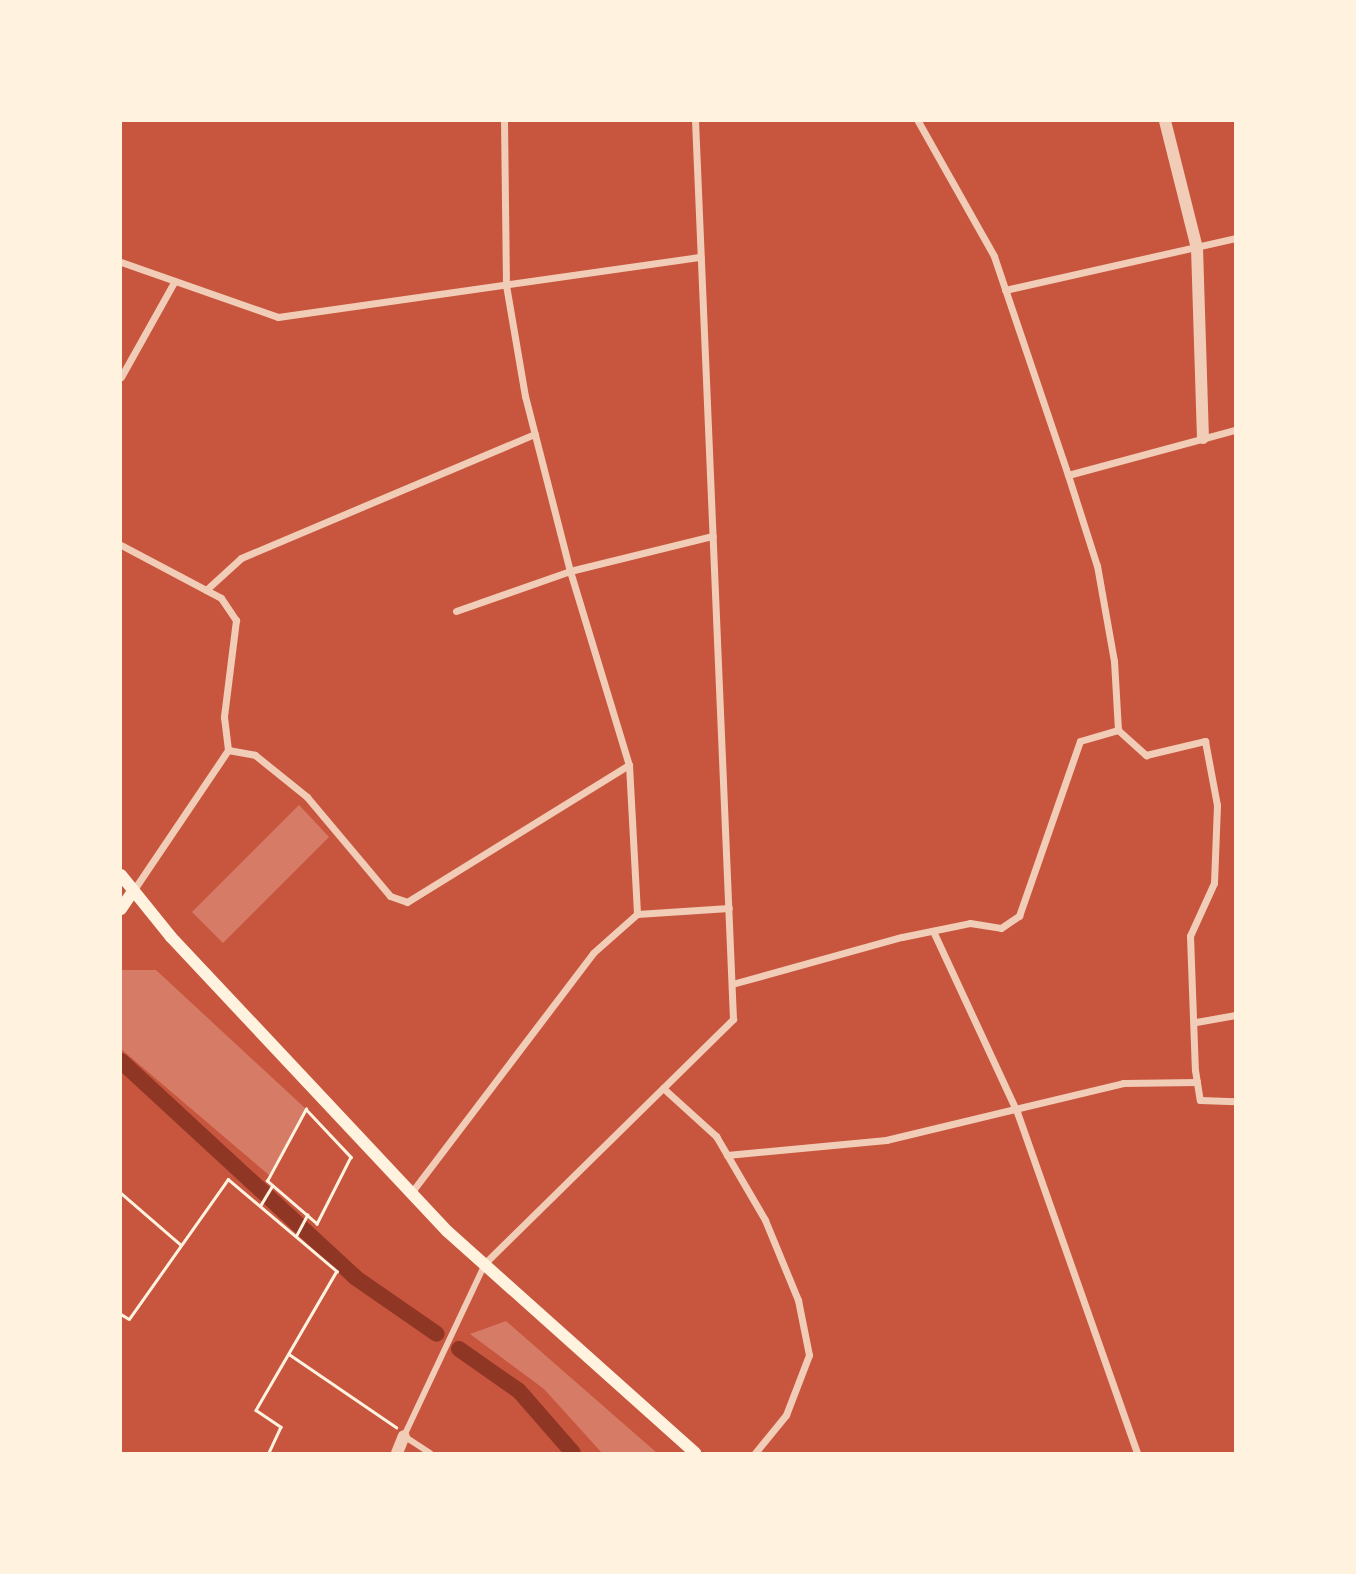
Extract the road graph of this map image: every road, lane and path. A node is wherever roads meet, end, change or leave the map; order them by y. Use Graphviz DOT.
graph roads {
  1 [pos="504,121"];
  2 [pos="695,121"];
  3 [pos="918,121"];
  4 [pos="1164,121"];
  5 [pos="1235,238"];
  6 [pos="1196,248"];
  7 [pos="701,257"];
  8 [pos="121,262"];
  9 [pos="174,282"];
  10 [pos="506,285"];
  11 [pos="1005,290"];
  12 [pos="121,377"];
  13 [pos="1235,430"];
  14 [pos="535,434"];
  15 [pos="1203,438"];
  16 [pos="1069,475"];
  17 [pos="713,536"];
  18 [pos="121,545"];
  19 [pos="570,570"];
  20 [pos="206,590"];
  21 [pos="456,611"];
  22 [pos="1118,730"];
  23 [pos="228,750"];
  24 [pos="629,765"];
  25 [pos="121,876"];
  26 [pos="133,891"];
  27 [pos="729,908"];
  28 [pos="121,909"];
  29 [pos="638,914"];
  30 [pos="933,930"];
  31 [pos="732,984"];
  32 [pos="1235,1014"];
  33 [pos="1196,1022"];
  34 [pos="1197,1082"];
  35 [pos="663,1088"];
  36 [pos="1235,1101"];
  37 [pos="1017,1112"];
  38 [pos="727,1155"];
  39 [pos="272,1186"];
  40 [pos="121,1193"];
  41 [pos="411,1193"];
  42 [pos="260,1206"];
  43 [pos="307,1215"];
  44 [pos="296,1237"];
  45 [pos="181,1245"];
  46 [pos="485,1263"];
  47 [pos="121,1314"];
  48 [pos="289,1354"];
  49 [pos="404,1436"];
  50 [pos="269,1453"];
  51 [pos="397,1453"];
  52 [pos="430,1453"];
  53 [pos="695,1453"];
  54 [pos="755,1453"];
  55 [pos="1137,1453"];
  1 -- 10 [label="street"];
  2 -- 7 [label="street"];
  3 -- 11 [label="street"];
  4 -- 6 [label="street"];
  5 -- 6 [label="street"];
  6 -- 11 [label="street"];
  6 -- 15 [label="street"];
  7 -- 10 [label="street"];
  7 -- 17 [label="street"];
  8 -- 9 [label="street"];
  9 -- 10 [label="street"];
  9 -- 12 [label="street"];
  10 -- 14 [label="street"];
  11 -- 16 [label="street"];
  13 -- 15 [label="street"];
  14 -- 19 [label="street"];
  14 -- 20 [label="street"];
  15 -- 16 [label="street"];
  16 -- 22 [label="street"];
  17 -- 19 [label="street"];
  17 -- 27 [label="street"];
  18 -- 20 [label="street"];
  19 -- 21 [label="street"];
  19 -- 24 [label="street"];
  20 -- 23 [label="street"];
  22 -- 30 [label="street"];
  22 -- 33 [label="street"];
  23 -- 24 [label="street"];
  23 -- 26 [label="street"];
  24 -- 29 [label="street"];
  25 -- 26 [label="main road"];
  26 -- 28 [label="main road"];
  26 -- 41 [label="main road"];
  27 -- 29 [label="street"];
  27 -- 31 [label="street"];
  29 -- 41 [label="street"];
  30 -- 31 [label="street"];
  30 -- 37 [label="street"];
  31 -- 35 [label="street"];
  32 -- 33 [label="street"];
  33 -- 34 [label="street"];
  34 -- 36 [label="street"];
  34 -- 37 [label="street"];
  35 -- 38 [label="street"];
  35 -- 46 [label="street"];
  37 -- 38 [label="street"];
  37 -- 55 [label="street"];
  38 -- 54 [label="street"];
  39 -- 42 [label="path"];
  39 -- 43 [label="path"];
  39 -- 43 [label="path"];
  40 -- 45 [label="path"];
  41 -- 46 [label="main road"];
  42 -- 44 [label="path"];
  42 -- 45 [label="path"];
  43 -- 44 [label="path"];
  44 -- 48 [label="path"];
  45 -- 47 [label="path"];
  46 -- 49 [label="street"];
  46 -- 53 [label="main road"];
  48 -- 49 [label="path"];
  48 -- 50 [label="path"];
  49 -- 51 [label="street"];
  49 -- 52 [label="street"];
}
